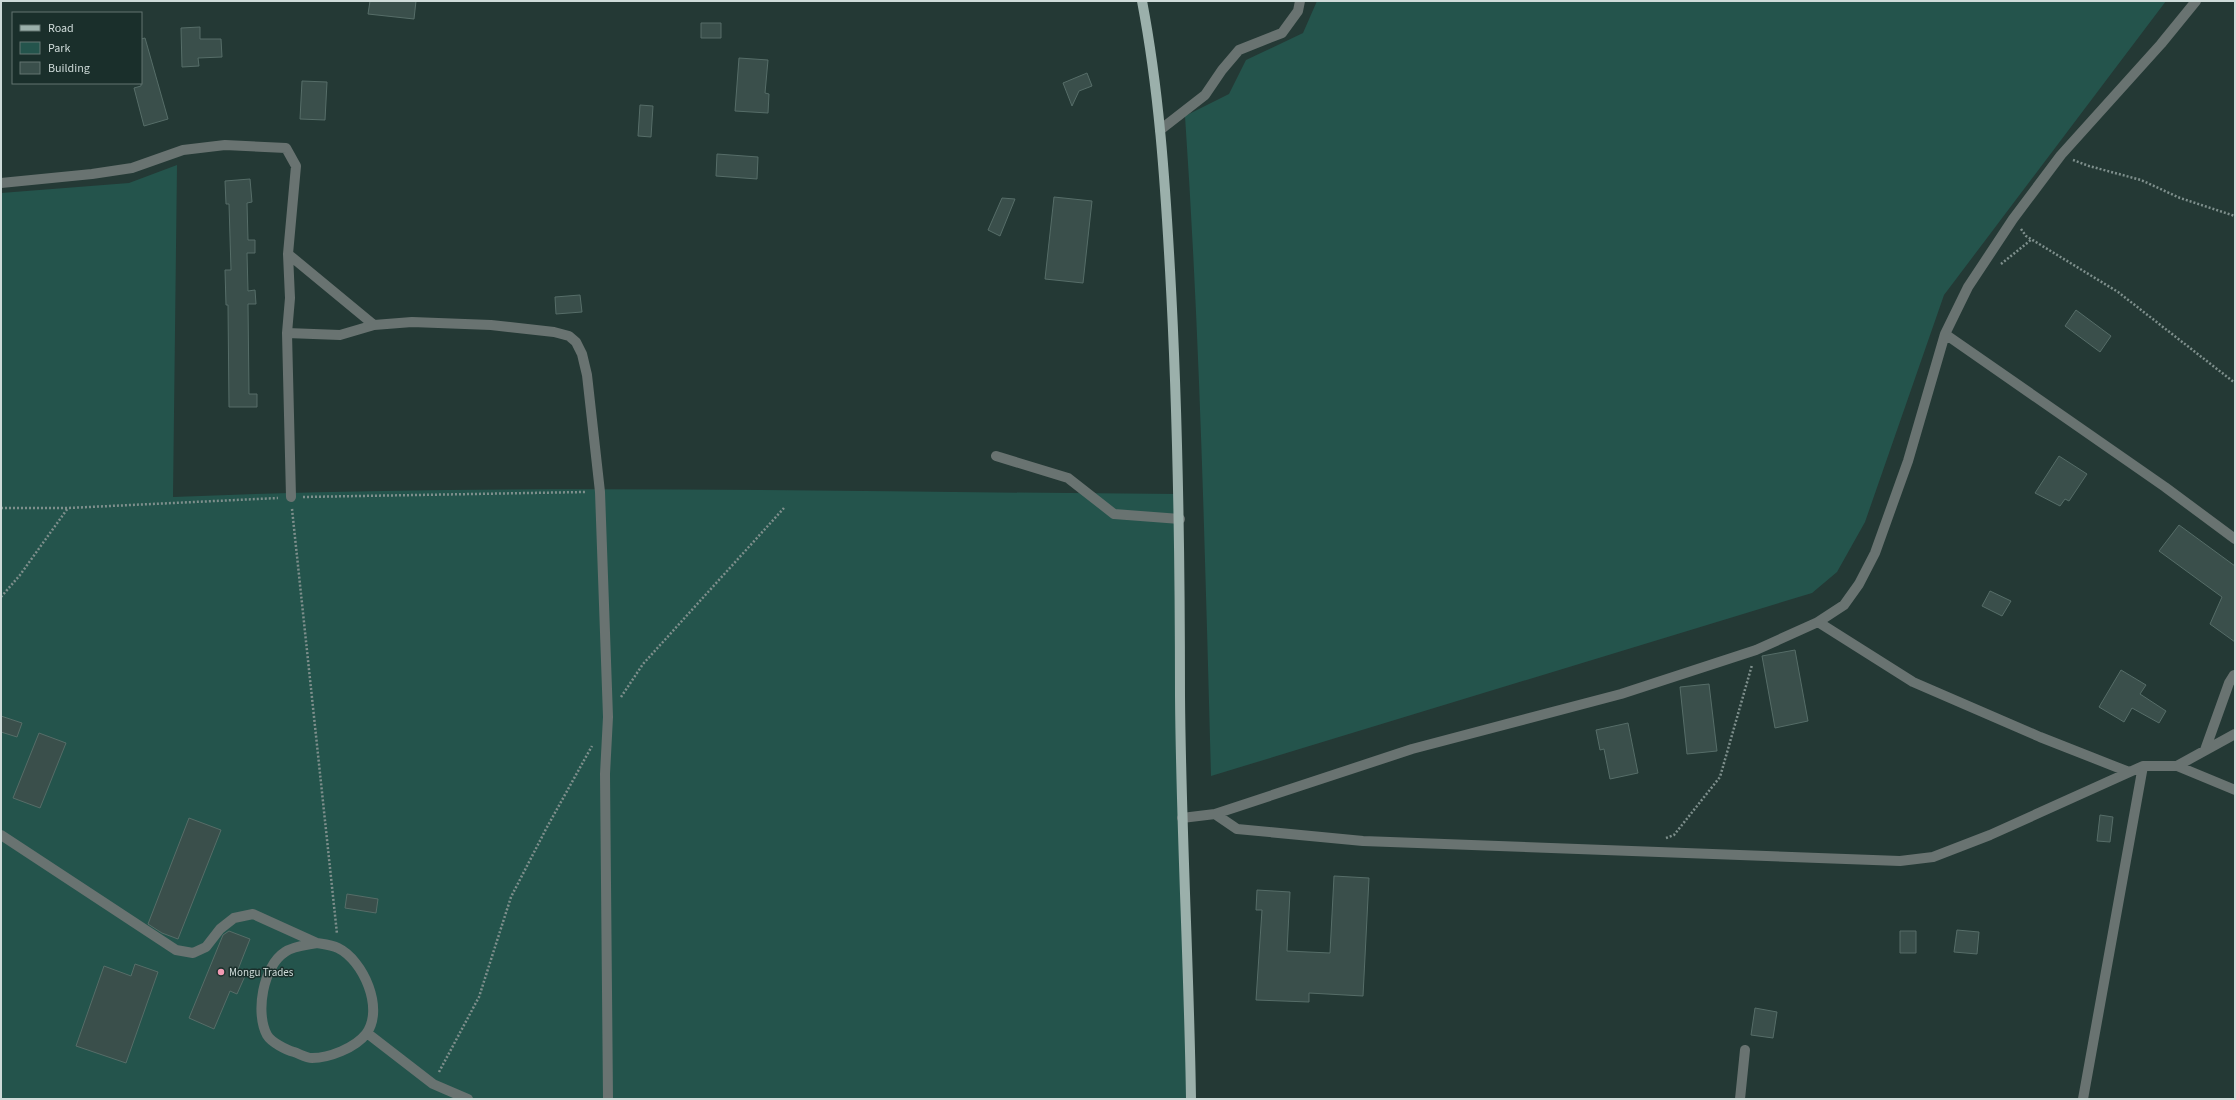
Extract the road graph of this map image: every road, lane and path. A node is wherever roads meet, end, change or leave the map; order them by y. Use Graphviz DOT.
graph roads {
  1 [pos="1142,1"];
  2 [pos="1300,1"];
  3 [pos="2196,1"];
  4 [pos="1160,130"];
  5 [pos="2061,155"];
  6 [pos="1,183"];
  7 [pos="2235,216"];
  8 [pos="2013,219"];
  9 [pos="288,254"];
  10 [pos="374,325"];
  11 [pos="287,333"];
  12 [pos="1945,334"];
  13 [pos="2235,382"];
  14 [pos="996,456"];
  15 [pos="600,492"];
  16 [pos="291,497"];
  17 [pos="1,508"];
  18 [pos="68,508"];
  19 [pos="784,508"];
  20 [pos="1180,518"];
  21 [pos="2235,539"];
  22 [pos="1,597"];
  23 [pos="1818,622"];
  24 [pos="1756,650"];
  25 [pos="2234,675"];
  26 [pos="608,717"];
  27 [pos="2235,734"];
  28 [pos="593,745"];
  29 [pos="2205,750"];
  30 [pos="2143,766"];
  31 [pos="2177,766"];
  32 [pos="2129,772"];
  33 [pos="2235,790"];
  34 [pos="1215,814"];
  35 [pos="1182,818"];
  36 [pos="1,835"];
  37 [pos="1661,840"];
  38 [pos="317,943"];
  39 [pos="338,948"];
  40 [pos="366,1033"];
  41 [pos="1745,1050"];
  42 [pos="432,1084"];
  43 [pos="468,1099"];
  44 [pos="608,1099"];
  45 [pos="1191,1099"];
  46 [pos="1740,1099"];
  47 [pos="2083,1099"];
  1 -- 4 [label="main road"];
  2 -- 4 [label="street"];
  3 -- 5 [label="street"];
  4 -- 20 [label="main road"];
  5 -- 7 [label="path"];
  5 -- 8 [label="street"];
  6 -- 9 [label="street"];
  8 -- 12 [label="street"];
  8 -- 13 [label="path"];
  9 -- 10 [label="street"];
  9 -- 11 [label="street"];
  10 -- 11 [label="street"];
  10 -- 15 [label="street"];
  11 -- 16 [label="street"];
  12 -- 21 [label="street"];
  12 -- 23 [label="street"];
  14 -- 20 [label="street"];
  15 -- 16 [label="path"];
  15 -- 26 [label="street"];
  16 -- 18 [label="path"];
  16 -- 39 [label="path"];
  17 -- 18 [label="path"];
  18 -- 22 [label="path"];
  19 -- 26 [label="path"];
  20 -- 35 [label="main road"];
  23 -- 24 [label="street"];
  23 -- 32 [label="street"];
  24 -- 34 [label="street"];
  24 -- 37 [label="path"];
  25 -- 29 [label="street"];
  26 -- 44 [label="street"];
  27 -- 29 [label="street"];
  28 -- 42 [label="path"];
  29 -- 31 [label="street"];
  30 -- 31 [label="street"];
  30 -- 32 [label="street"];
  30 -- 47 [label="street"];
  31 -- 33 [label="street"];
  32 -- 34 [label="street"];
  34 -- 35 [label="street"];
  35 -- 45 [label="main road"];
  36 -- 38 [label="street"];
  38 -- 39 [label="street"];
  38 -- 40 [label="street"];
  39 -- 40 [label="street"];
  40 -- 42 [label="street"];
  41 -- 46 [label="street"];
  42 -- 43 [label="street"];
}
